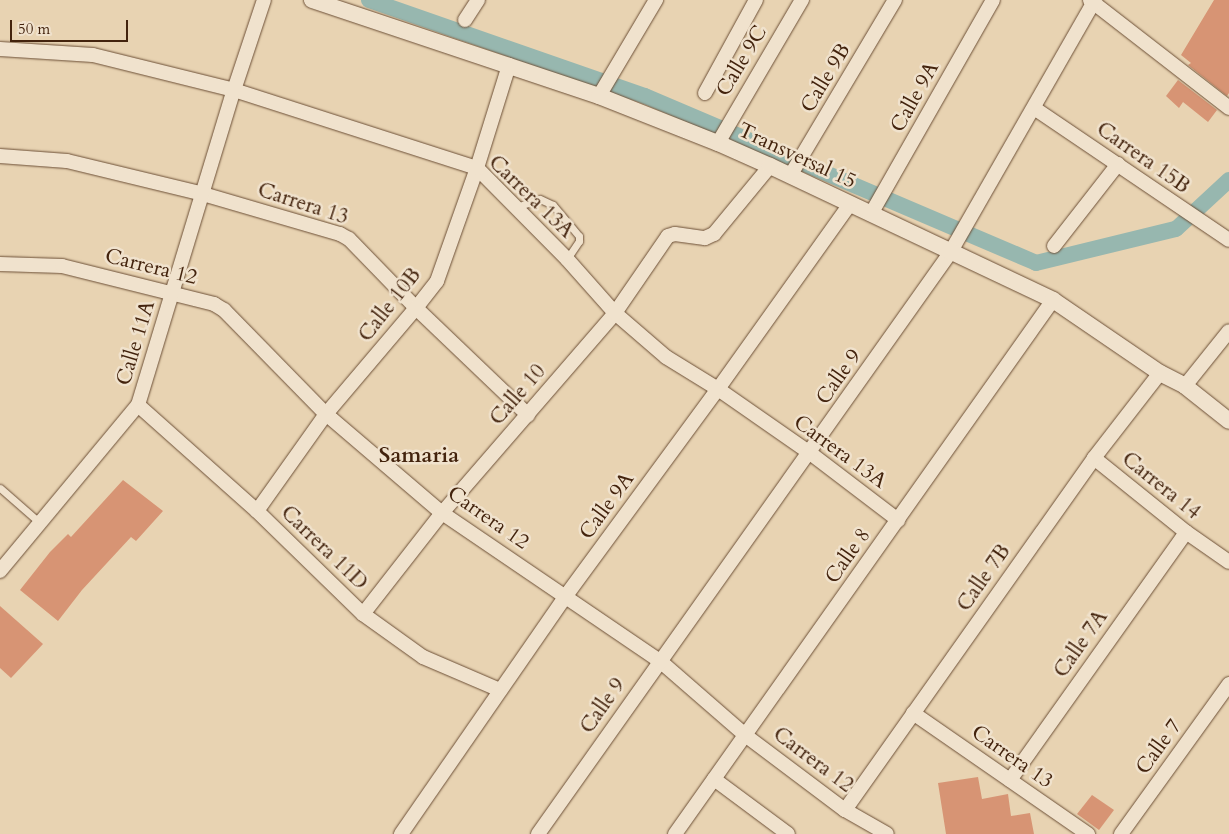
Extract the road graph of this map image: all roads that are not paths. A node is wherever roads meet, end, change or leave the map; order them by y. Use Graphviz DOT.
graph roads {
  1 [pos="264,0"];
  2 [pos="478,0"];
  3 [pos="656,0"];
  4 [pos="756,0"];
  5 [pos="802,0"];
  6 [pos="895,0"];
  7 [pos="993,0"];
  8 [pos="322,1"];
  9 [pos="1092,1"];
  10 [pos="465,20"];
  11 [pos="0,49"];
  12 [pos="509,65"];
  13 [pos="234,90"];
  14 [pos="601,93"];
  15 [pos="705,93"];
  16 [pos="1034,108"];
  17 [pos="1229,108"];
  18 [pos="722,134"];
  19 [pos="0,156"];
  20 [pos="1118,164"];
  21 [pos="770,166"];
  22 [pos="796,167"];
  23 [pos="477,168"];
  24 [pos="203,194"];
  25 [pos="850,204"];
  26 [pos="516,208"];
  27 [pos="875,208"];
  28 [pos="1229,240"];
  29 [pos="1054,246"];
  30 [pos="954,247"];
  31 [pos="567,259"];
  32 [pos="0,264"];
  33 [pos="172,293"];
  34 [pos="1053,300"];
  35 [pos="416,308"];
  36 [pos="615,313"];
  37 [pos="1229,331"];
  38 [pos="1160,373"];
  39 [pos="1185,386"];
  40 [pos="718,389"];
  41 [pos="138,405"];
  42 [pos="326,414"];
  43 [pos="528,415"];
  44 [pos="1229,420"];
  45 [pos="810,453"];
  46 [pos="1094,458"];
  47 [pos="0,488"];
  48 [pos="257,511"];
  49 [pos="442,512"];
  50 [pos="898,520"];
  51 [pos="40,523"];
  52 [pos="1186,532"];
  53 [pos="1229,562"];
  54 [pos="0,570"];
  55 [pos="565,597"];
  56 [pos="364,614"];
  57 [pos="660,660"];
  58 [pos="1229,684"];
  59 [pos="500,690"];
  60 [pos="913,713"];
  61 [pos="746,734"];
  62 [pos="714,780"];
  63 [pos="1010,780"];
  64 [pos="845,810"];
  65 [pos="401,834"];
  66 [pos="538,834"];
  67 [pos="675,834"];
  68 [pos="788,834"];
  69 [pos="887,834"];
  70 [pos="1088,834"];
  71 [pos="1121,834"];
  1 -- 13 [label="street, Calle 11A"];
  2 -- 10 [label="street"];
  3 -- 14 [label="street"];
  4 -- 15 [label="street"];
  5 -- 18 [label="street, Calle 9C"];
  6 -- 22 [label="street, Calle 9B"];
  7 -- 27 [label="street, Calle 9A"];
  8 -- 12 [label="street, Transversal 15"];
  9 -- 16 [label="street, Calle 9"];
  9 -- 17 [label="street"];
  11 -- 13 [label="street, Carrera 13A"];
  12 -- 14 [label="street, Transversal 15"];
  12 -- 23 [label="street, Calle 10B"];
  13 -- 23 [label="street, Carrera 13A"];
  13 -- 24 [label="street, Calle 11A"];
  14 -- 18 [label="street, Transversal 15"];
  16 -- 20 [label="street, Carrera 15B"];
  16 -- 30 [label="street, Calle 9"];
  18 -- 21 [label="street, Transversal 15"];
  19 -- 24 [label="street, Carrera 13"];
  20 -- 28 [label="street, Carrera 15B"];
  20 -- 29 [label="street"];
  21 -- 22 [label="street, Transversal 15"];
  21 -- 36 [label="street, Calle 10"];
  22 -- 25 [label="street, Transversal 15"];
  23 -- 26 [label="street, Carrera 13A"];
  23 -- 35 [label="street, Calle 10B"];
  24 -- 33 [label="street, Calle 11A"];
  24 -- 35 [label="street, Carrera 13"];
  25 -- 27 [label="street, Transversal 15"];
  25 -- 40 [label="street, Calle 9A"];
  26 -- 31 [label="street, Carrera 13A"];
  26 -- 31 [label="lane"];
  27 -- 30 [label="street, Transversal 15"];
  30 -- 34 [label="street, Transversal 15"];
  30 -- 45 [label="street, Calle 9"];
  31 -- 36 [label="street, Carrera 13A"];
  32 -- 33 [label="street, Carrera 12"];
  33 -- 41 [label="street, Calle 11A"];
  33 -- 42 [label="street, Carrera 12"];
  34 -- 38 [label="street, Transversal 15"];
  34 -- 50 [label="street, Calle 8"];
  35 -- 42 [label="street, Calle 10B"];
  35 -- 43 [label="street, Carrera 13"];
  36 -- 40 [label="street, Carrera 13A"];
  36 -- 43 [label="street, Calle 10"];
  37 -- 39 [label="street"];
  38 -- 39 [label="street, Transversal 15"];
  38 -- 46 [label="street, Calle 7B"];
  39 -- 44 [label="street, Transversal 15"];
  40 -- 45 [label="street, Carrera 13A"];
  40 -- 55 [label="street, Calle 9A"];
  41 -- 48 [label="street, Carrera 11D"];
  41 -- 51 [label="street, Calle 11A"];
  42 -- 48 [label="street, Calle 10B"];
  42 -- 49 [label="street, Carrera 12"];
  43 -- 49 [label="street, Calle 10"];
  45 -- 50 [label="street, Carrera 13A"];
  45 -- 57 [label="street, Calle 9"];
  46 -- 52 [label="street, Carrera 14"];
  46 -- 60 [label="street, Calle 7B"];
  47 -- 51 [label="lane"];
  48 -- 56 [label="street, Carrera 11D"];
  49 -- 55 [label="street, Carrera 12"];
  49 -- 56 [label="street, Calle 10"];
  50 -- 61 [label="street, Calle 8"];
  51 -- 54 [label="street, Calle 11A"];
  52 -- 53 [label="street, Carrera 14"];
  52 -- 63 [label="street, Calle 7A"];
  55 -- 57 [label="street, Carrera 12"];
  55 -- 59 [label="street, Calle 9A"];
  56 -- 59 [label="street, Carrera 11D"];
  57 -- 61 [label="street, Carrera 12"];
  57 -- 66 [label="street, Calle 9"];
  58 -- 71 [label="street, Calle 7"];
  59 -- 65 [label="street, Calle 9A"];
  60 -- 63 [label="street, Carrera 13"];
  60 -- 64 [label="street, Calle 7B"];
  61 -- 62 [label="street, Calle 8"];
  61 -- 64 [label="street, Carrera 12"];
  62 -- 67 [label="street, Calle 8"];
  62 -- 68 [label="street"];
  63 -- 70 [label="street, Carrera 13"];
  64 -- 69 [label="street, Carrera 12"];
}
